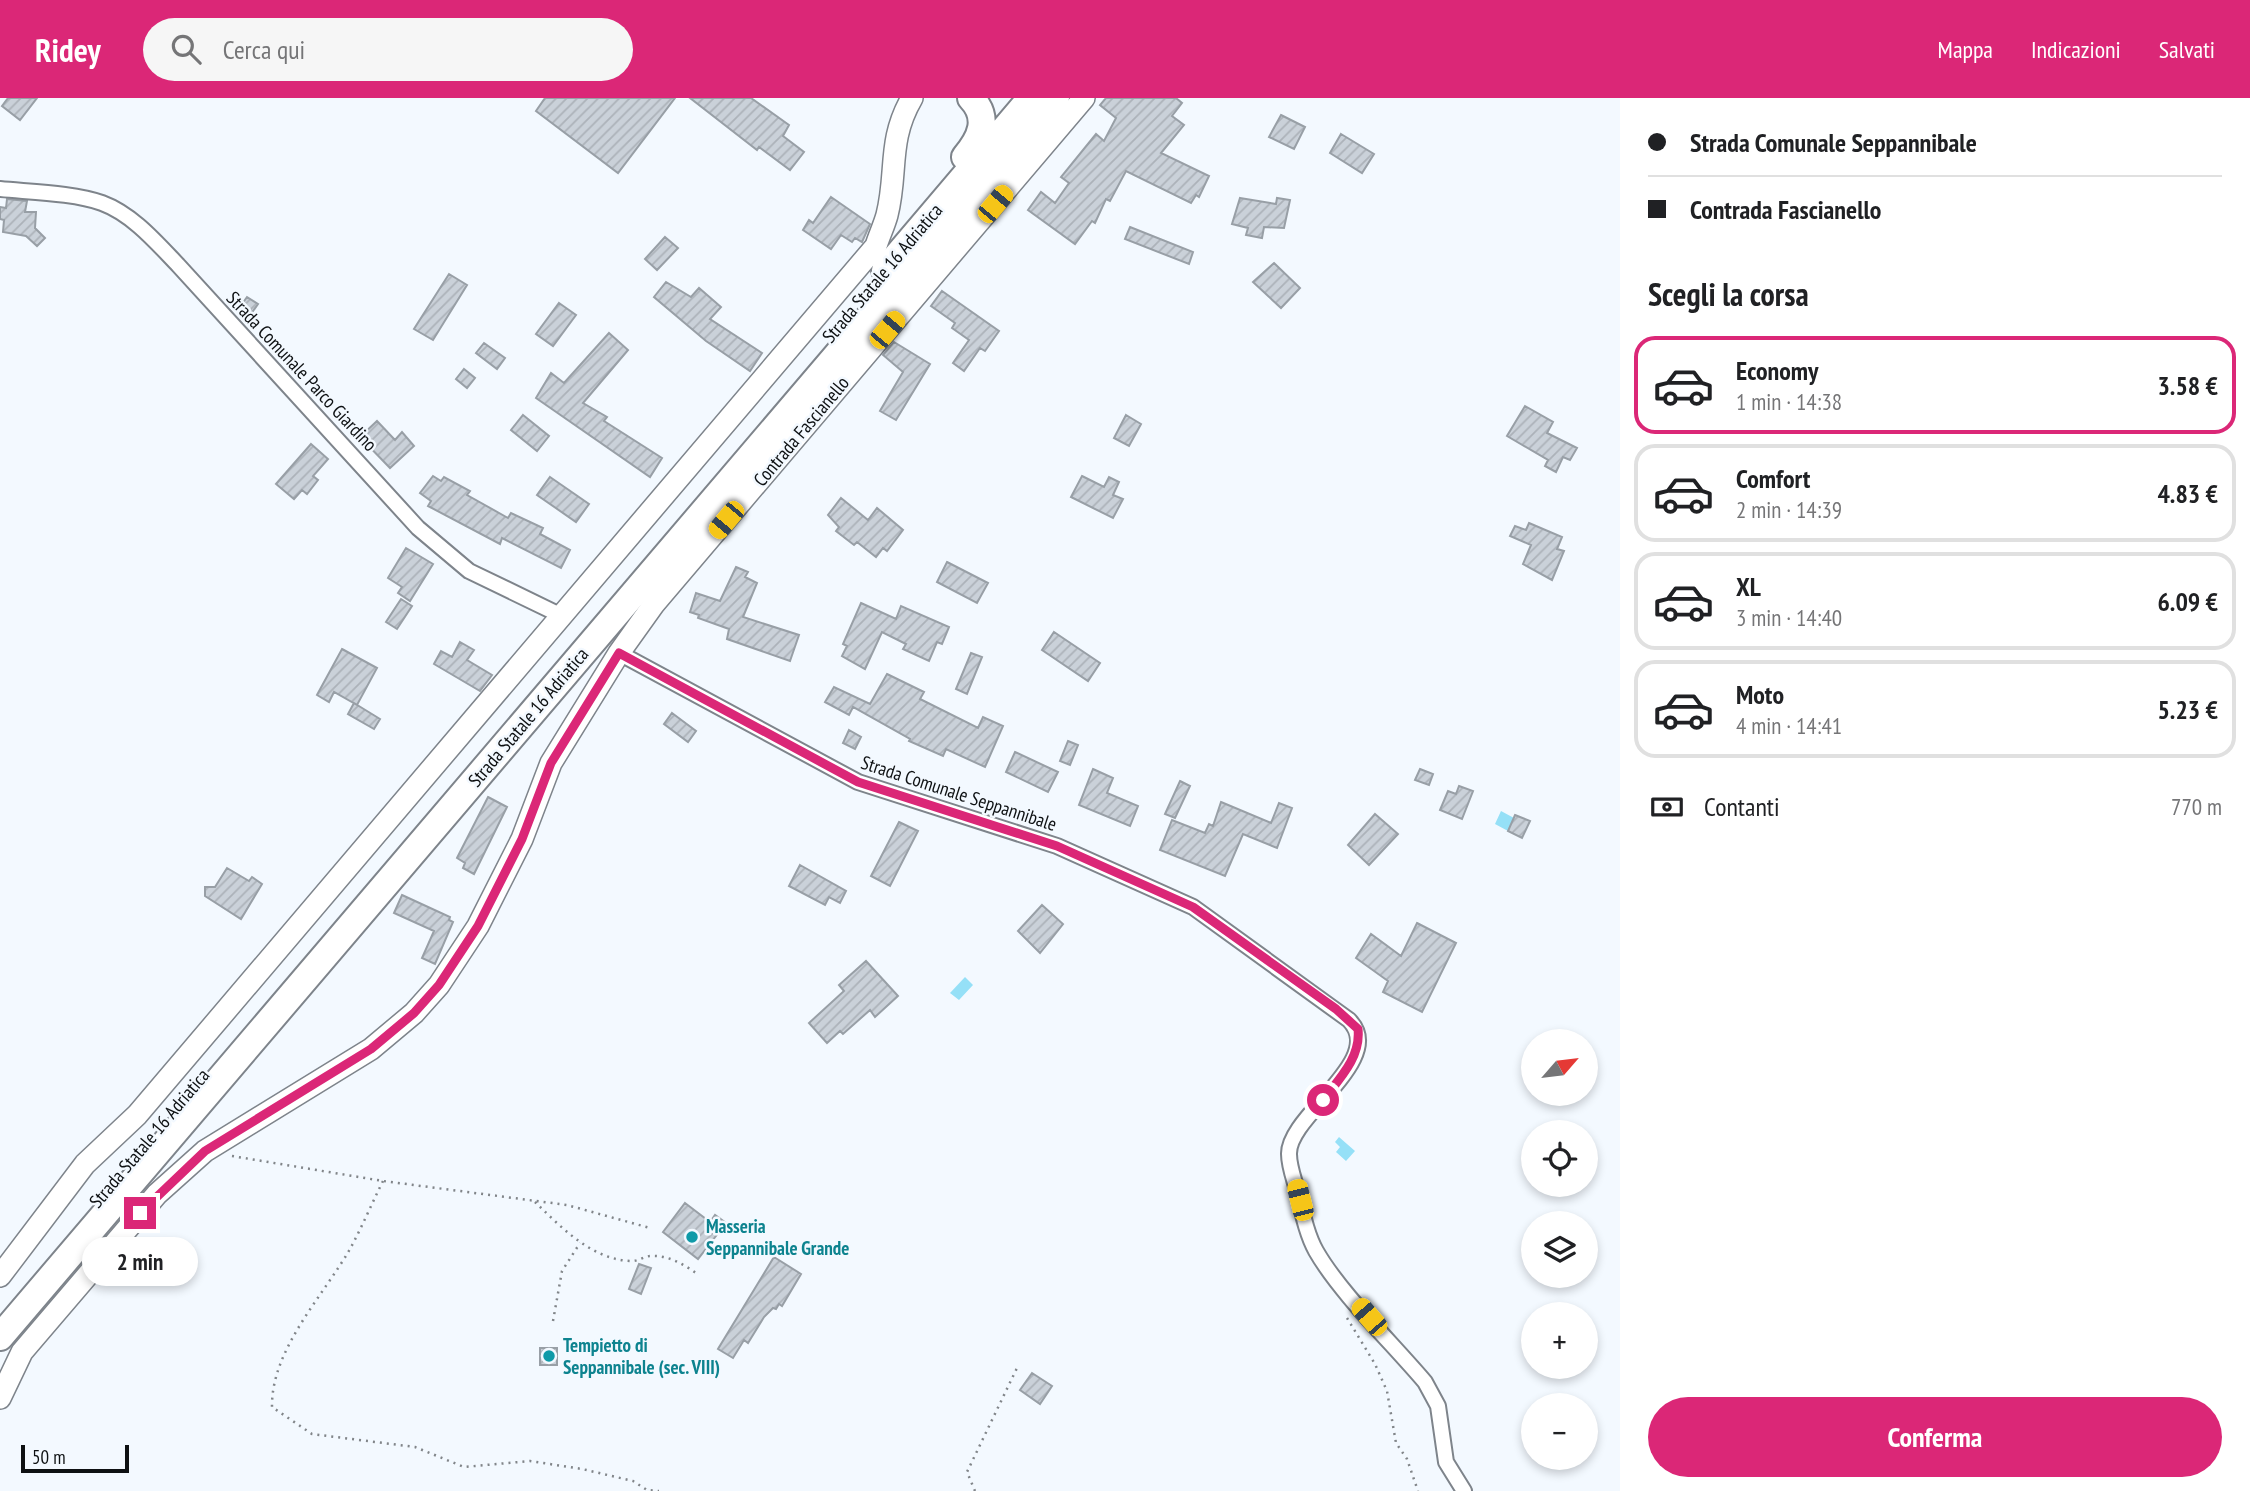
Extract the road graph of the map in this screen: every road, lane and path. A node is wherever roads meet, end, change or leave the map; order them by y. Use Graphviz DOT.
graph roads {
  1 [pos="912,98"];
  2 [pos="971,98"];
  3 [pos="1031,98"];
  4 [pos="1056,98"];
  5 [pos="1084,98"];
  6 [pos="0,189"];
  7 [pos="920,229"];
  8 [pos="562,616"];
  9 [pos="619,653"];
  10 [pos="205,1151"];
  11 [pos="383,1181"];
  12 [pos="533,1200"];
  13 [pos="650,1228"];
  14 [pos="580,1242"];
  15 [pos="696,1273"];
  16 [pos="0,1276"];
  17 [pos="0,1314"];
  18 [pos="1345,1315"];
  19 [pos="553,1321"];
  20 [pos="0,1337"];
  21 [pos="1017,1368"];
  22 [pos="0,1398"];
  23 [pos="659,1491"];
  24 [pos="975,1491"];
  25 [pos="1418,1491"];
  26 [pos="1464,1491"];
  1 -- 8 [label="street"];
  2 -- 7 [label="highway"];
  3 -- 7 [label="highway, Strada Statale 16 Adriatica"];
  4 -- 20 [label="highway, Strada Statale 16 Adriatica"];
  5 -- 9 [label="street, Contrada Fascianello"];
  6 -- 8 [label="street, Strada Comunale Parco Giardino"];
  7 -- 17 [label="highway, Strada Statale 16 Adriatica"];
  8 -- 16 [label="street"];
  9 -- 10 [label="street, Contrada Fascianello"];
  9 -- 26 [label="street, Strada Comunale Seppannibale"];
  10 -- 11 [label="path"];
  10 -- 22 [label="street, Contrada Fascianello"];
  11 -- 12 [label="path"];
  11 -- 23 [label="path"];
  12 -- 13 [label="path"];
  12 -- 14 [label="path"];
  14 -- 15 [label="path"];
  14 -- 19 [label="path"];
  18 -- 25 [label="path"];
  21 -- 24 [label="path"];
}
